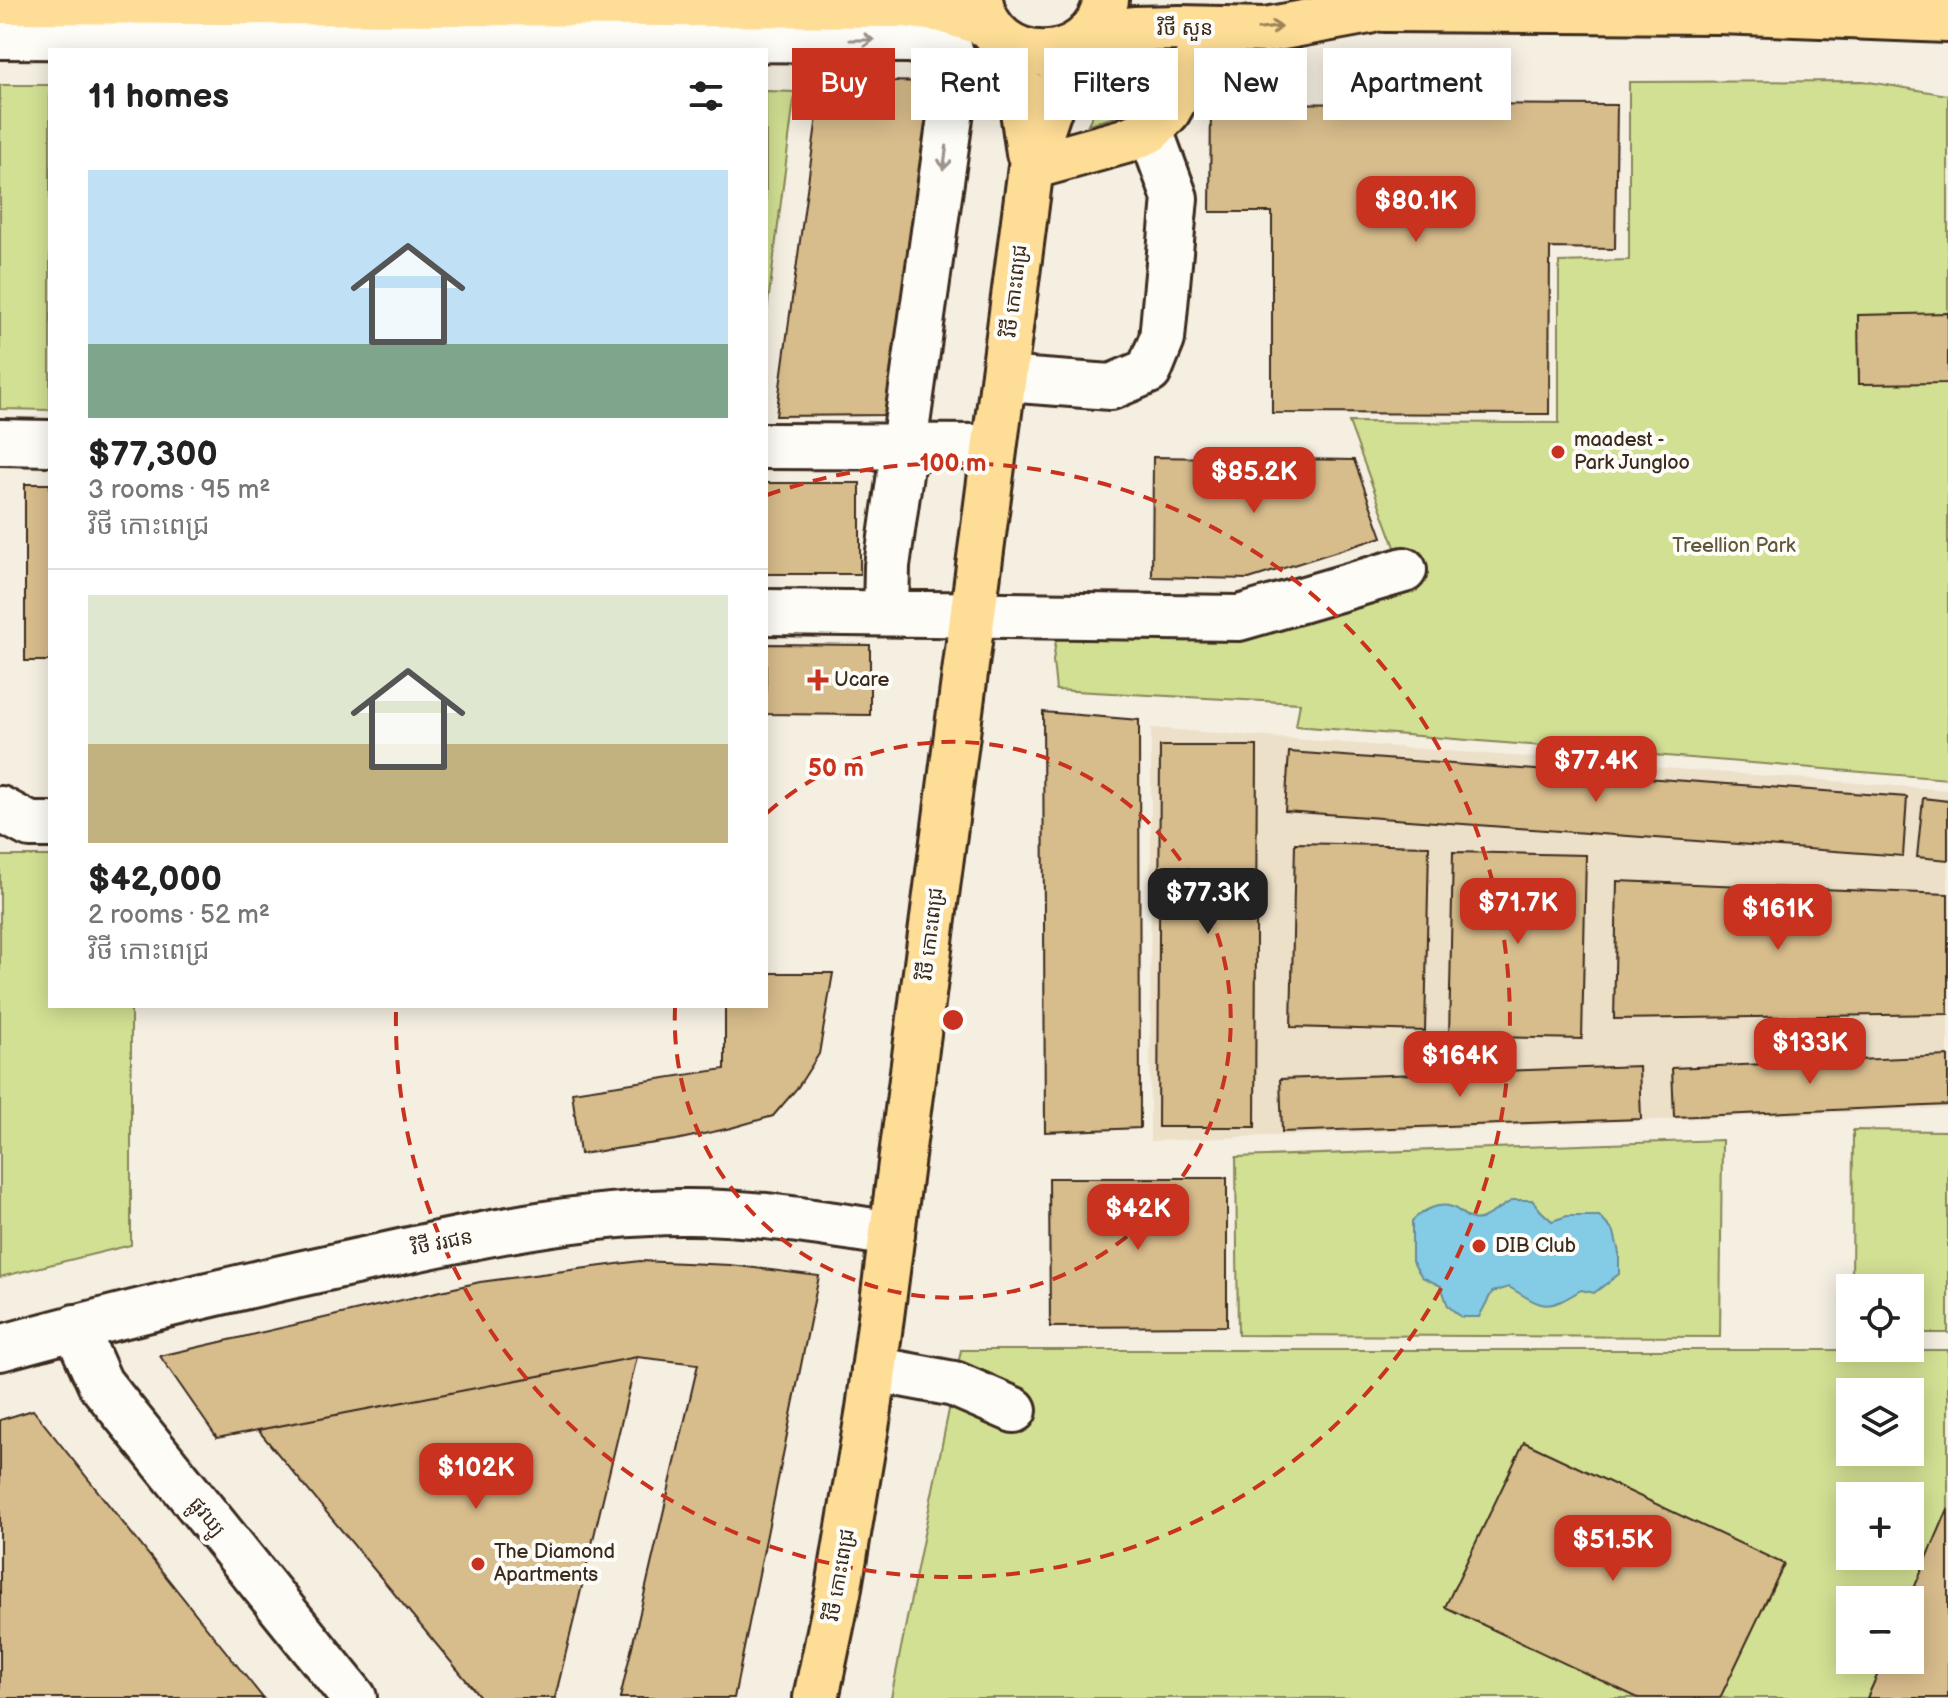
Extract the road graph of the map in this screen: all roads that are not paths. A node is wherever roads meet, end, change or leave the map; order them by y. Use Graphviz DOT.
graph roads {
  1 [pos="1106,0"];
  2 [pos="1334,0"];
  3 [pos="0,1"];
  4 [pos="1384,4"];
  5 [pos="923,6"];
  6 [pos="1719,6"];
  7 [pos="1948,20"];
  8 [pos="811,22"];
  9 [pos="992,25"];
  10 [pos="1214,29"];
  11 [pos="0,36"];
  12 [pos="1079,43"];
  13 [pos="929,48"];
  14 [pos="947,48"];
  15 [pos="965,48"];
  16 [pos="945,120"];
  17 [pos="1150,130"];
  18 [pos="1031,167"];
  19 [pos="1004,379"];
  20 [pos="0,442"];
  21 [pos="48,443"];
  22 [pos="768,446"];
  23 [pos="904,446"];
  24 [pos="994,447"];
  25 [pos="1404,570"];
  26 [pos="768,612"];
  27 [pos="886,613"];
  28 [pos="973,615"];
  29 [pos="0,809"];
  30 [pos="48,825"];
  31 [pos="892,1234"];
  32 [pos="75,1327"];
  33 [pos="0,1348"];
  34 [pos="874,1369"];
  35 [pos="1014,1410"];
  36 [pos="354,1698"];
  37 [pos="816,1698"];
  1 -- 12 [label="main road, វិថី កោះពេជ្រ"];
  2 -- 4 [label="main road, វិថី សួន"];
  3 -- 8 [label="main road"];
  4 -- 6 [label="main road, វិថី សួន"];
  10 -- 4 [label="main road, វិថី សួន, one-way"];
  5 -- 8 [label="main road"];
  5 -- 9 [label="main road"];
  5 -- 14 [label="street"];
  6 -- 7 [label="main road, វិថី សួន"];
  8 -- 11 [label="street"];
  8 -- 13 [label="street, one-way"];
  9 -- 12 [label="main road, វិថី សួន"];
  9 -- 15 [label="street"];
  9 -- 18 [label="main road, វិថី កោះពេជ្រ"];
  10 -- 12 [label="main road, វិថី សួន"];
  10 -- 17 [label="main road"];
  12 -- 18 [label="main road, វិថី កោះពេជ្រ"];
  16 -- 23 [label="street, one-way"];
  17 -- 18 [label="main road"];
  17 -- 19 [label="street"];
  18 -- 19 [label="main road, វិថី កោះពេជ្រ"];
  19 -- 24 [label="main road, វិថី កោះពេជ្រ"];
  20 -- 21 [label="street"];
  22 -- 23 [label="street"];
  23 -- 24 [label="street"];
  23 -- 27 [label="street"];
  24 -- 28 [label="main road, វិថី កោះពេជ្រ"];
  25 -- 28 [label="street"];
  26 -- 27 [label="street"];
  27 -- 28 [label="street"];
  28 -- 31 [label="main road, វិថី កោះពេជ្រ"];
  29 -- 30 [label="street"];
  31 -- 32 [label="street, វិថី វរជន"];
  31 -- 34 [label="main road, វិថី កោះពេជ្រ"];
  32 -- 33 [label="street, វិថី វរជន"];
  32 -- 36 [label="street, ផ្លូវឃ្យូ"];
  34 -- 35 [label="street"];
  34 -- 37 [label="main road, វិថី កោះពេជ្រ"];
}
